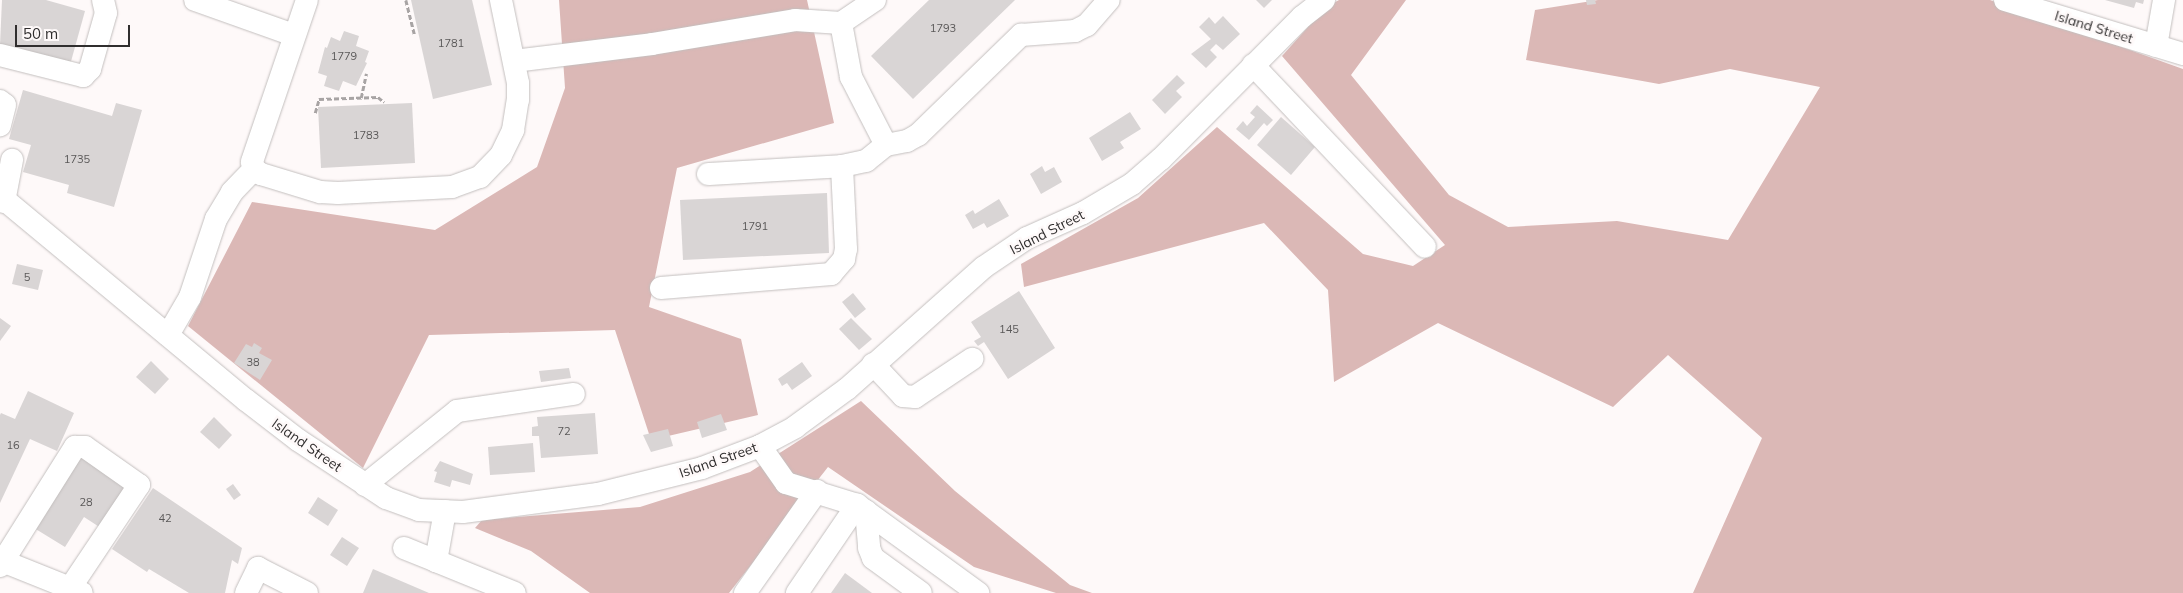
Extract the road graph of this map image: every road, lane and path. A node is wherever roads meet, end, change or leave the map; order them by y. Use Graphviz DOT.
graph roads {
  1 [pos="103,0"];
  2 [pos="195,0"];
  3 [pos="307,0"];
  4 [pos="406,0"];
  5 [pos="501,0"];
  6 [pos="875,0"];
  7 [pos="1109,0"];
  8 [pos="1324,0"];
  9 [pos="2005,0"];
  10 [pos="2164,0"];
  11 [pos="2047,6"];
  12 [pos="841,23"];
  13 [pos="294,35"];
  14 [pos="414,36"];
  15 [pos="2156,46"];
  16 [pos="2183,54"];
  17 [pos="0,56"];
  18 [pos="514,61"];
  19 [pos="1253,65"];
  20 [pos="366,74"];
  21 [pos="361,98"];
  22 [pos="0,100"];
  23 [pos="384,102"];
  24 [pos="315,113"];
  25 [pos="0,125"];
  26 [pos="886,145"];
  27 [pos="11,159"];
  28 [pos="842,166"];
  29 [pos="254,169"];
  30 [pos="708,174"];
  31 [pos="1,205"];
  32 [pos="1425,247"];
  33 [pos="661,288"];
  34 [pos="168,335"];
  35 [pos="972,359"];
  36 [pos="873,364"];
  37 [pos="574,394"];
  38 [pos="760,446"];
  39 [pos="366,485"];
  40 [pos="817,491"];
  41 [pos="862,508"];
  42 [pos="445,511"];
  43 [pos="404,548"];
  44 [pos="436,561"];
  45 [pos="1,562"];
  46 [pos="970,590"];
  47 [pos="76,591"];
  48 [pos="246,593"];
  49 [pos="307,593"];
  50 [pos="515,593"];
  51 [pos="745,593"];
  52 [pos="796,593"];
  53 [pos="921,593"];
  1 -- 17 [label="street"];
  2 -- 13 [label="street"];
  3 -- 13 [label="street"];
  4 -- 14 [label="path"];
  5 -- 18 [label="street"];
  6 -- 12 [label="street"];
  7 -- 26 [label="street"];
  8 -- 19 [label="street, Island Street"];
  9 -- 11 [label="street, Island Street"];
  10 -- 15 [label="street"];
  11 -- 15 [label="street, Island Street"];
  12 -- 18 [label="street"];
  12 -- 26 [label="street"];
  13 -- 29 [label="street"];
  15 -- 16 [label="street, Island Street"];
  18 -- 29 [label="street"];
  19 -- 32 [label="street"];
  19 -- 36 [label="street, Island Street"];
  20 -- 21 [label="path"];
  21 -- 23 [label="path"];
  21 -- 24 [label="path"];
  22 -- 25 [label="street"];
  26 -- 28 [label="street"];
  27 -- 31 [label="street"];
  28 -- 30 [label="street"];
  28 -- 33 [label="street"];
  29 -- 34 [label="street"];
  31 -- 34 [label="street, Island Street"];
  34 -- 39 [label="street, Island Street"];
  35 -- 36 [label="street"];
  36 -- 38 [label="street, Island Street"];
  37 -- 39 [label="street"];
  38 -- 40 [label="street"];
  38 -- 42 [label="street, Island Street"];
  39 -- 42 [label="street, Island Street"];
  40 -- 41 [label="street"];
  40 -- 51 [label="street"];
  41 -- 46 [label="street"];
  41 -- 52 [label="street"];
  41 -- 53 [label="street"];
  42 -- 44 [label="street"];
  43 -- 44 [label="street"];
  44 -- 50 [label="street"];
  45 -- 47 [label="street"];
  45 -- 47 [label="street"];
  48 -- 49 [label="street"];
}
